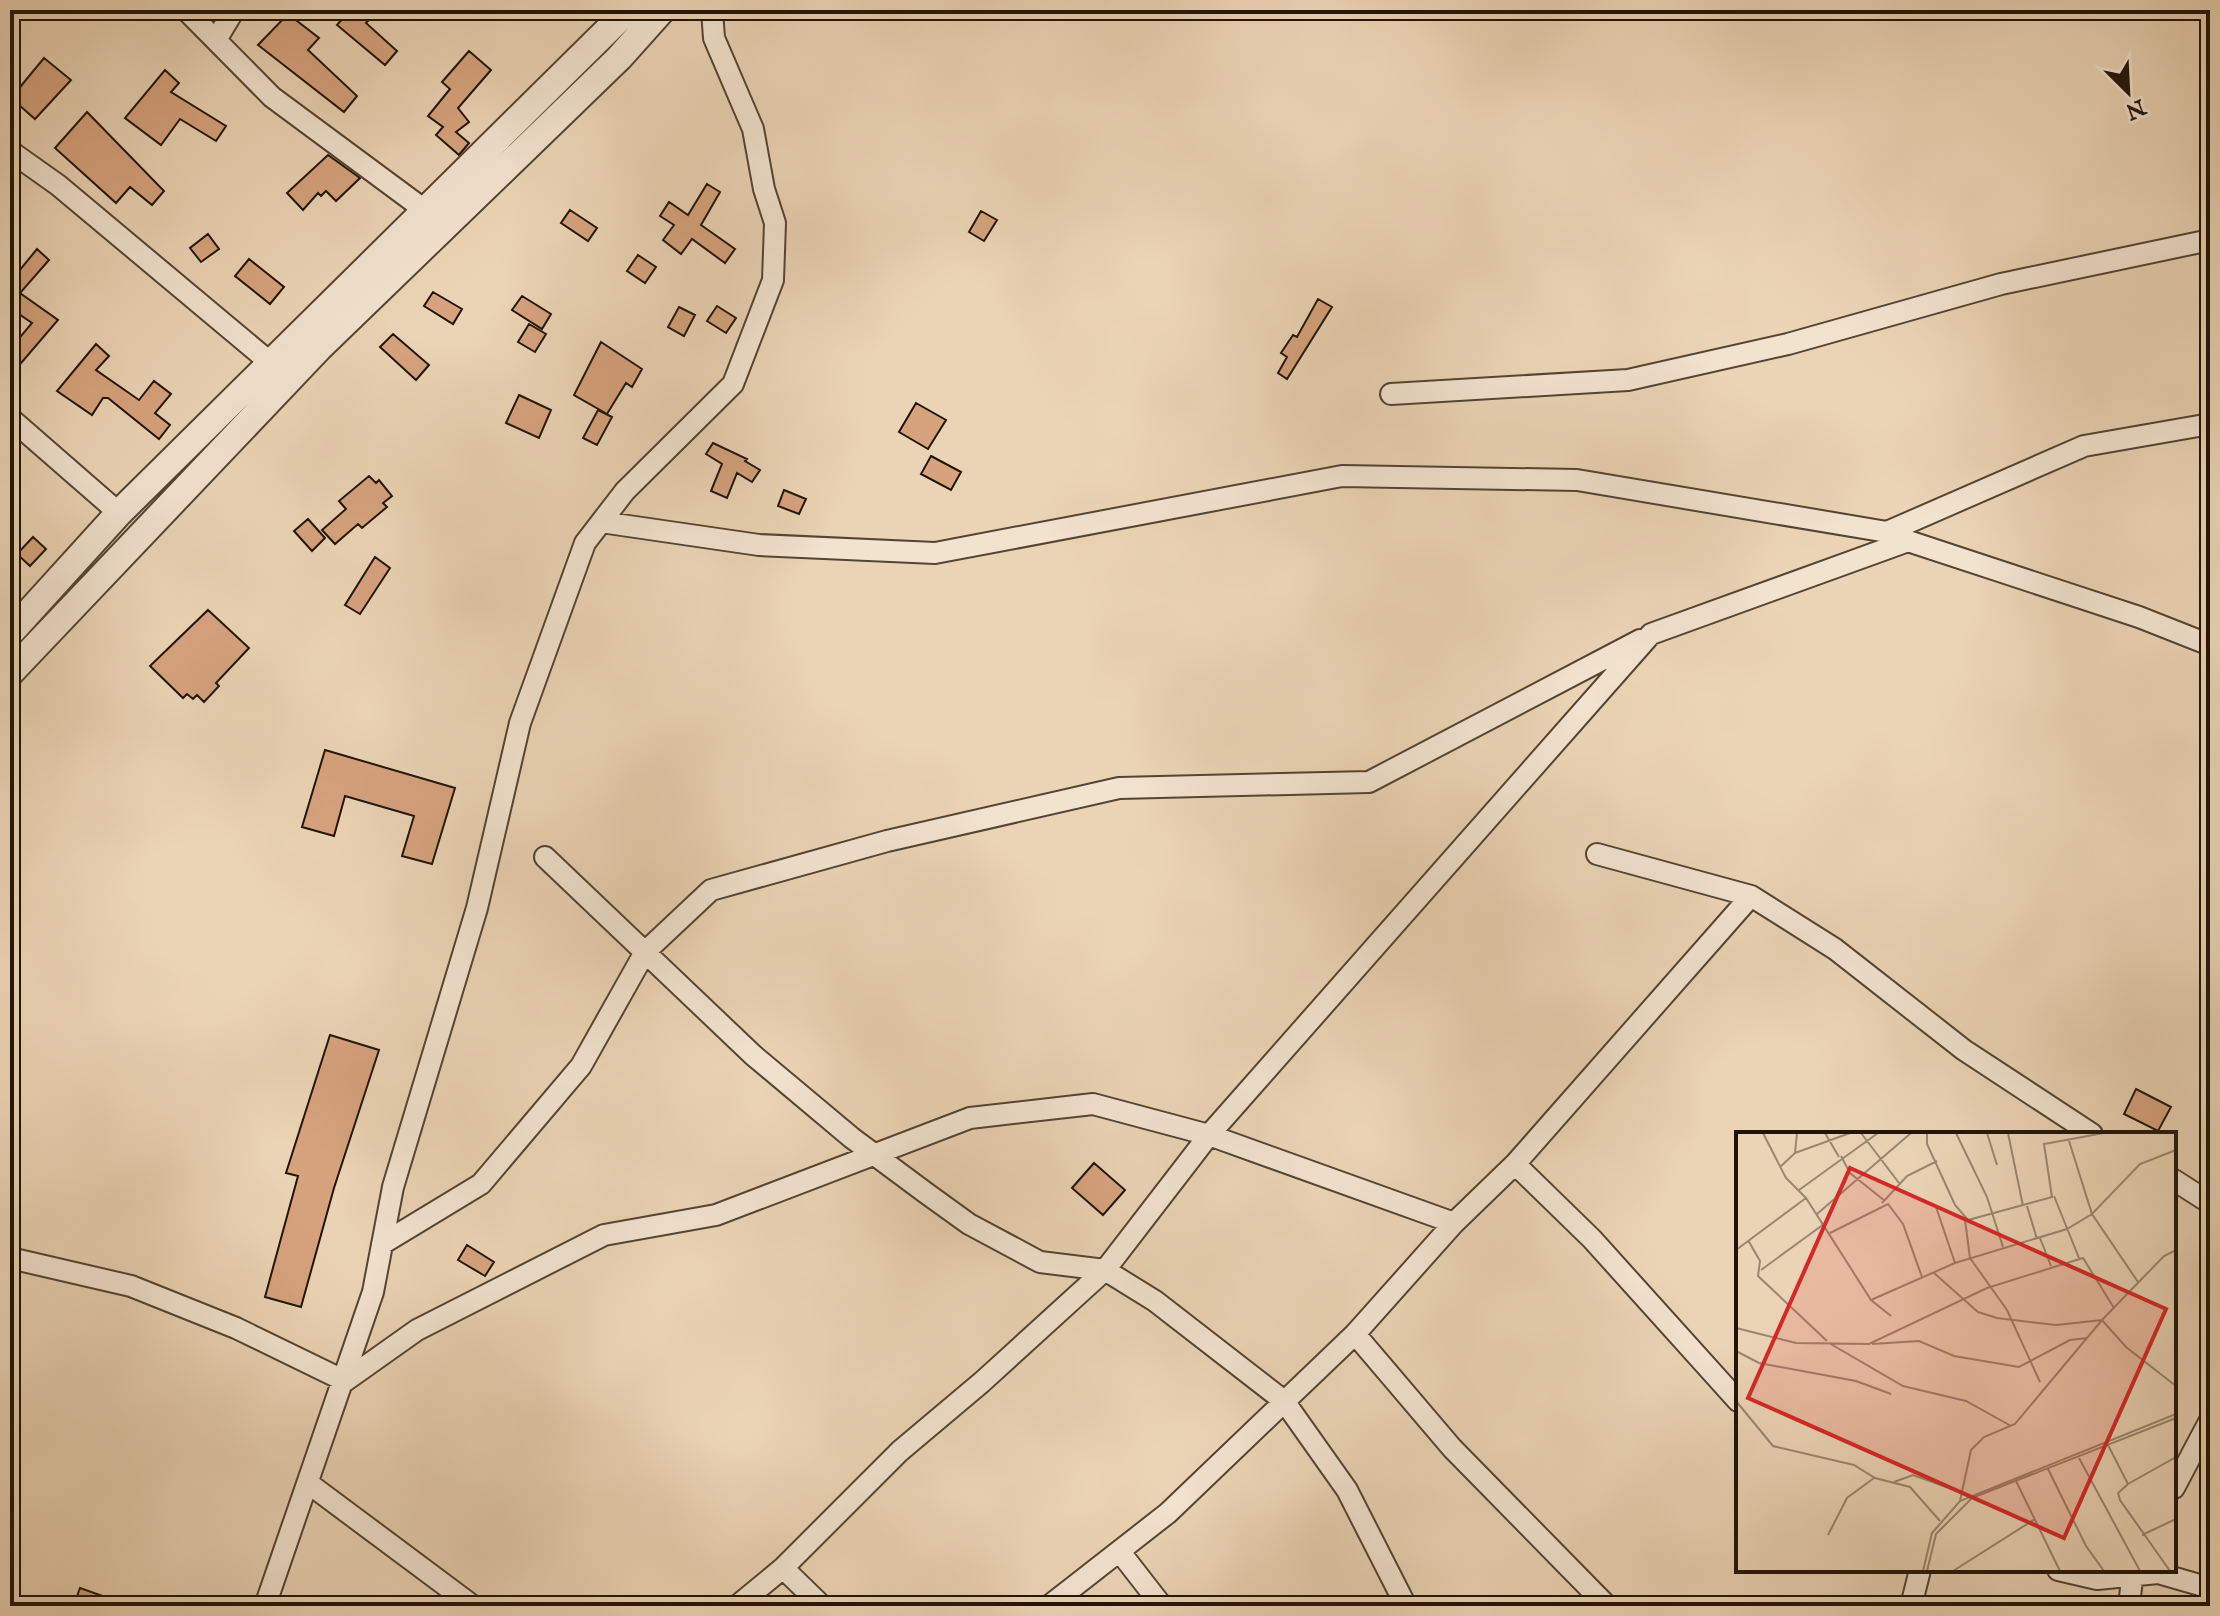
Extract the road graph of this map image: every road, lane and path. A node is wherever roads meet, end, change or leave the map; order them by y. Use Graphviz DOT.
graph roads {
  1 [pos="186,10"];
  2 [pos="234,10"];
  3 [pos="628,10"];
  4 [pos="662,10"];
  5 [pos="712,10"];
  6 [pos="216,40"];
  7 [pos="10,151"];
  8 [pos="446,191"];
  9 [pos="426,211"];
  10 [pos="447,227"];
  11 [pos="2210,240"];
  12 [pos="272,364"];
  13 [pos="1391,394"];
  14 [pos="10,418"];
  15 [pos="2210,424"];
  16 [pos="119,513"];
  17 [pos="601,522"];
  18 [pos="1887,532"];
  19 [pos="1908,541"];
  20 [pos="10,633"];
  21 [pos="1651,634"];
  22 [pos="2210,645"];
  23 [pos="10,673"];
  24 [pos="1597,854"];
  25 [pos="545,857"];
  26 [pos="1751,896"];
  27 [pos="645,952"];
  28 [pos="2089,1132"];
  29 [pos="1209,1135"];
  30 [pos="873,1154"];
  31 [pos="1515,1164"];
  32 [pos="2176,1181"];
  33 [pos="2210,1203"];
  34 [pos="1454,1223"];
  35 [pos="382,1244"];
  36 [pos="10,1258"];
  37 [pos="1105,1270"];
  38 [pos="1355,1334"];
  39 [pos="345,1381"];
  40 [pos="1736,1399"];
  41 [pos="1284,1401"];
  42 [pos="2210,1420"];
  43 [pos="308,1483"];
  44 [pos="2176,1484"];
  45 [pos="1120,1552"];
  46 [pos="783,1568"];
  47 [pos="1920,1572"];
  48 [pos="2067,1572"];
  49 [pos="2132,1572"];
  50 [pos="2210,1588"];
  51 [pos="265,1606"];
  52 [pos="473,1606"];
  53 [pos="737,1606"];
  54 [pos="822,1606"];
  55 [pos="1049,1606"];
  56 [pos="1162,1606"];
  57 [pos="1406,1606"];
  58 [pos="1607,1606"];
  59 [pos="1911,1606"];
  60 [pos="2129,1606"];
  1 -- 6 [label="street"];
  2 -- 6 [label="street"];
  3 -- 8 [label="street"];
  4 -- 10 [label="street"];
  5 -- 17 [label="street"];
  6 -- 9 [label="street"];
  7 -- 12 [label="street"];
  8 -- 9 [label="street"];
  8 -- 10 [label="street"];
  9 -- 12 [label="street"];
  10 -- 23 [label="street"];
  11 -- 13 [label="street"];
  12 -- 16 [label="street"];
  14 -- 16 [label="street"];
  15 -- 18 [label="street"];
  16 -- 20 [label="street"];
  17 -- 18 [label="street"];
  17 -- 35 [label="street"];
  18 -- 19 [label="street"];
  19 -- 21 [label="street"];
  19 -- 22 [label="street"];
  21 -- 27 [label="street"];
  21 -- 29 [label="street"];
  24 -- 26 [label="street"];
  25 -- 27 [label="street"];
  26 -- 28 [label="street"];
  26 -- 31 [label="street"];
  27 -- 30 [label="street"];
  27 -- 35 [label="street"];
  29 -- 30 [label="street"];
  29 -- 34 [label="street"];
  29 -- 37 [label="street"];
  30 -- 37 [label="street"];
  30 -- 39 [label="street"];
  31 -- 34 [label="street"];
  31 -- 40 [label="street"];
  32 -- 33 [label="street"];
  34 -- 38 [label="street"];
  35 -- 39 [label="street"];
  36 -- 39 [label="street"];
  37 -- 41 [label="street"];
  37 -- 46 [label="street"];
  38 -- 41 [label="street"];
  38 -- 58 [label="street"];
  39 -- 43 [label="street"];
  41 -- 45 [label="street"];
  41 -- 57 [label="street"];
  42 -- 44 [label="street"];
  43 -- 51 [label="street"];
  43 -- 52 [label="street"];
  45 -- 55 [label="street"];
  45 -- 56 [label="street"];
  46 -- 53 [label="street"];
  46 -- 54 [label="street"];
  47 -- 59 [label="street"];
  48 -- 49 [label="street"];
  49 -- 50 [label="street"];
  49 -- 60 [label="street"];
}
